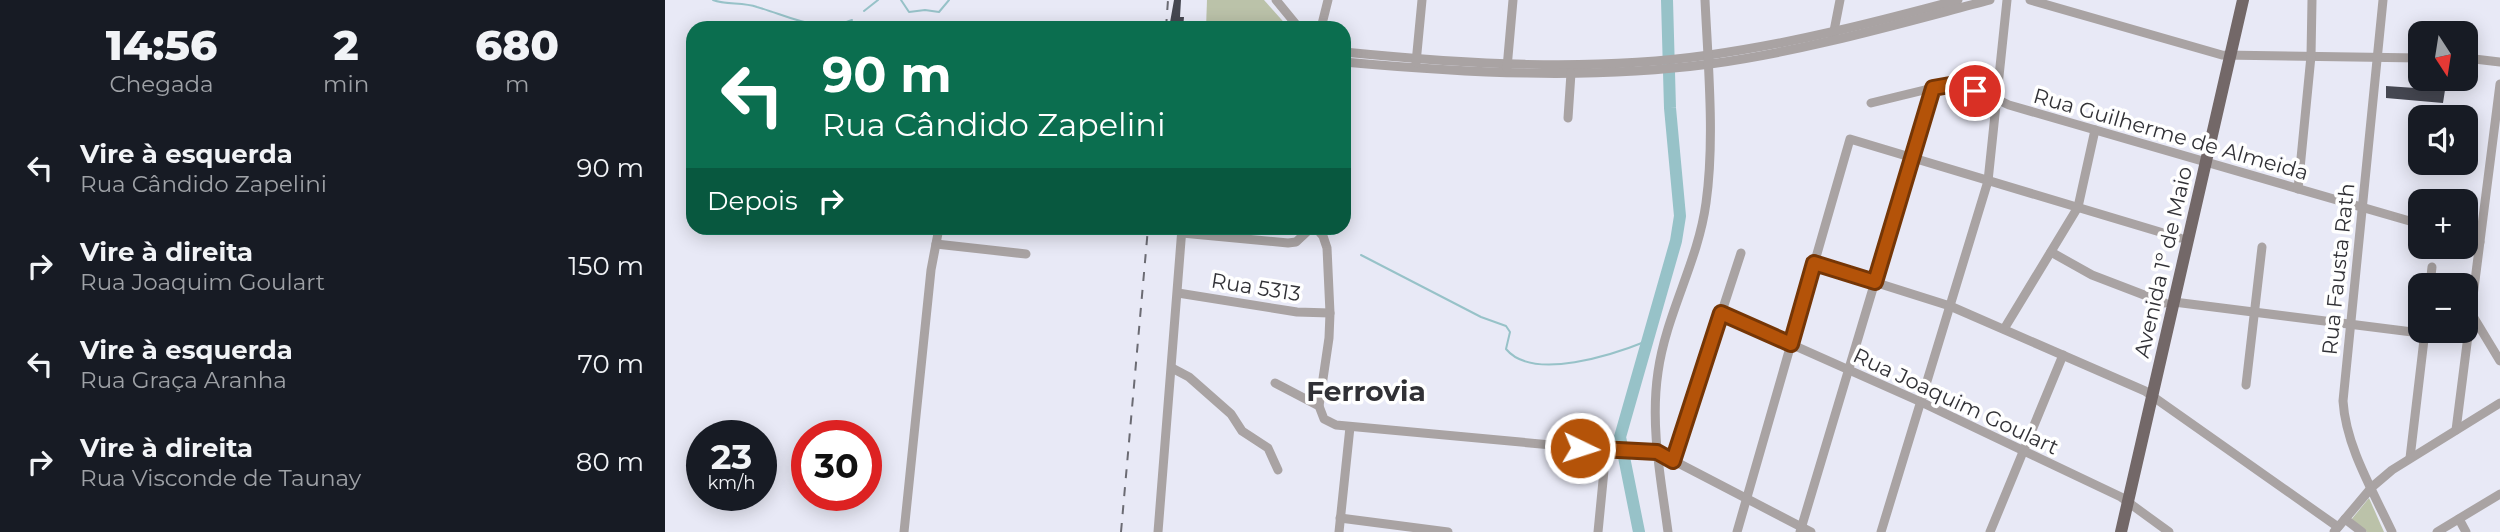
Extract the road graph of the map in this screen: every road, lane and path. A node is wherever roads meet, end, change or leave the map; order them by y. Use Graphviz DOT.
graph roads {
  1 [pos="1328,0"];
  2 [pos="1422,0"];
  3 [pos="1513,0"];
  4 [pos="1705,0"];
  5 [pos="1840,0"];
  6 [pos="1958,0"];
  7 [pos="1990,0"];
  8 [pos="2007,0"];
  9 [pos="2030,0"];
  10 [pos="2235,0"];
  11 [pos="2243,0"];
  12 [pos="2312,0"];
  13 [pos="2383,0"];
  14 [pos="1277,1"];
  15 [pos="1293,21"];
  16 [pos="1323,21"];
  17 [pos="1836,31"];
  18 [pos="1831,41"];
  19 [pos="1351,53"];
  20 [pos="2226,56"];
  21 [pos="2311,57"];
  22 [pos="2377,57"];
  23 [pos="2408,58"];
  24 [pos="2478,59"];
  25 [pos="1708,60"];
  26 [pos="1351,62"];
  27 [pos="2500,62"];
  28 [pos="1416,63"];
  29 [pos="1660,64"];
  30 [pos="1507,69"];
  31 [pos="1571,73"];
  32 [pos="2500,84"];
  33 [pos="1933,88"];
  34 [pos="1997,98"];
  35 [pos="1871,103"];
  36 [pos="1568,118"];
  37 [pos="2095,130"];
  38 [pos="1912,158"];
  39 [pos="2202,161"];
  40 [pos="1988,181"];
  41 [pos="2298,189"];
  42 [pos="2078,207"];
  43 [pos="2361,207"];
  44 [pos="2408,221"];
  45 [pos="938,235"];
  46 [pos="1182,235"];
  47 [pos="1223,235"];
  48 [pos="1304,235"];
  49 [pos="1322,235"];
  50 [pos="2180,238"];
  51 [pos="2480,242"];
  52 [pos="936,244"];
  53 [pos="2262,247"];
  54 [pos="2051,252"];
  55 [pos="1741,253"];
  56 [pos="1026,254"];
  57 [pos="1814,263"];
  58 [pos="2432,267"];
  59 [pos="2431,273"];
  60 [pos="2476,273"];
  61 [pos="1875,282"];
  62 [pos="1178,293"];
  63 [pos="2170,302"];
  64 [pos="1950,306"];
  65 [pos="2254,312"];
  66 [pos="1330,313"];
  67 [pos="1721,313"];
  68 [pos="2350,324"];
  69 [pos="2478,325"];
  70 [pos="2004,329"];
  71 [pos="2408,330"];
  72 [pos="2423,343"];
  73 [pos="2468,343"];
  74 [pos="1791,344"];
  75 [pos="2063,355"];
  76 [pos="2500,361"];
  77 [pos="1171,368"];
  78 [pos="1849,370"];
  79 [pos="1275,383"];
  80 [pos="2246,385"];
  81 [pos="2148,394"];
  82 [pos="1921,402"];
  83 [pos="2500,403"];
  84 [pos="1319,406"];
  85 [pos="1349,427"];
  86 [pos="2456,430"];
  87 [pos="1606,450"];
  88 [pos="2024,451"];
  89 [pos="1657,452"];
  90 [pos="2410,458"];
  91 [pos="1673,461"];
  92 [pos="1278,470"];
  93 [pos="2372,487"];
  94 [pos="2500,494"];
  95 [pos="1747,499"];
  96 [pos="2124,500"];
  97 [pos="1340,518"];
  98 [pos="2345,519"];
  99 [pos="2459,519"];
  100 [pos="2336,529"];
  101 [pos="1804,530"];
  102 [pos="904,532"];
  103 [pos="1158,532"];
  104 [pos="1339,532"];
  105 [pos="1448,532"];
  106 [pos="1598,532"];
  107 [pos="1668,532"];
  108 [pos="1737,532"];
  109 [pos="1881,532"];
  110 [pos="1990,532"];
  111 [pos="2113,532"];
  112 [pos="2121,532"];
  113 [pos="2169,532"];
  114 [pos="2362,532"];
  115 [pos="2392,532"];
  116 [pos="2437,532"];
  117 [pos="2466,532"];
  1 -- 16 [label="street"];
  2 -- 28 [label="street"];
  3 -- 30 [label="street"];
  4 -- 25 [label="street"];
  5 -- 17 [label="street"];
  6 -- 17 [label="street"];
  7 -- 18 [label="street"];
  8 -- 34 [label="street"];
  9 -- 20 [label="street"];
  10 -- 20 [label="main road, Avenida 1º de Maio"];
  11 -- 20 [label="main road, Avenida 1º de Maio"];
  12 -- 21 [label="street"];
  13 -- 22 [label="street, Rua Fausta Rath"];
  14 -- 15 [label="street"];
  17 -- 18 [label="street"];
  17 -- 25 [label="street"];
  18 -- 25 [label="street"];
  19 -- 28 [label="street"];
  20 -- 21 [label="street"];
  20 -- 39 [label="main road, Avenida 1º de Maio"];
  21 -- 22 [label="street"];
  21 -- 41 [label="street"];
  22 -- 23 [label="street"];
  22 -- 43 [label="street, Rua Fausta Rath"];
  24 -- 27 [label="street"];
  25 -- 29 [label="street"];
  25 -- 89 [label="street"];
  26 -- 28 [label="street"];
  28 -- 30 [label="street"];
  29 -- 30 [label="street"];
  29 -- 31 [label="street"];
  30 -- 31 [label="street"];
  31 -- 36 [label="street"];
  32 -- 51 [label="street"];
  33 -- 34 [label="street, Rua Guilherme de Almeida"];
  33 -- 35 [label="street, Rua Guilherme de Almeida"];
  33 -- 38 [label="street"];
  34 -- 37 [label="street, Rua Guilherme de Almeida"];
  34 -- 40 [label="street"];
  37 -- 39 [label="street, Rua Guilherme de Almeida"];
  37 -- 42 [label="street"];
  38 -- 40 [label="street"];
  38 -- 57 [label="street"];
  38 -- 61 [label="street"];
  39 -- 41 [label="street, Rua Guilherme de Almeida"];
  39 -- 50 [label="main road, Avenida 1º de Maio"];
  39 -- 63 [label="main road, Avenida 1º de Maio"];
  40 -- 42 [label="street"];
  40 -- 64 [label="street"];
  41 -- 43 [label="street, Rua Guilherme de Almeida"];
  42 -- 50 [label="street"];
  42 -- 54 [label="street"];
  43 -- 44 [label="street, Rua Guilherme de Almeida"];
  43 -- 68 [label="street, Rua Fausta Rath"];
  45 -- 52 [label="street"];
  46 -- 62 [label="street"];
  47 -- 48 [label="street"];
  49 -- 66 [label="street"];
  50 -- 63 [label="main road, Avenida 1º de Maio"];
  51 -- 60 [label="street"];
  52 -- 56 [label="street"];
  52 -- 102 [label="street"];
  53 -- 65 [label="street"];
  54 -- 63 [label="street"];
  54 -- 70 [label="street"];
  55 -- 67 [label="street"];
  57 -- 61 [label="street"];
  57 -- 74 [label="street"];
  58 -- 59 [label="street"];
  61 -- 64 [label="street"];
  61 -- 78 [label="street"];
  62 -- 66 [label="street, Rua 5313"];
  62 -- 77 [label="street"];
  63 -- 65 [label="street"];
  63 -- 81 [label="main road, Avenida 1º de Maio"];
  64 -- 70 [label="street"];
  64 -- 82 [label="street"];
  65 -- 68 [label="street"];
  65 -- 80 [label="street"];
  66 -- 84 [label="street"];
  67 -- 74 [label="street, Rua Joaquim Goulart"];
  67 -- 91 [label="street"];
  68 -- 71 [label="street"];
  68 -- 93 [label="street, Rua Fausta Rath"];
  69 -- 76 [label="street"];
  70 -- 75 [label="street"];
  72 -- 90 [label="street"];
  73 -- 86 [label="street"];
  74 -- 78 [label="street, Rua Joaquim Goulart"];
  74 -- 95 [label="street"];
  75 -- 81 [label="street"];
  75 -- 88 [label="street"];
  77 -- 92 [label="street"];
  77 -- 103 [label="street"];
  78 -- 82 [label="street, Rua Joaquim Goulart"];
  78 -- 101 [label="street"];
  79 -- 84 [label="street"];
  81 -- 96 [label="main road, Avenida 1º de Maio"];
  81 -- 100 [label="street"];
  82 -- 88 [label="street, Rua Joaquim Goulart"];
  82 -- 109 [label="street"];
  83 -- 86 [label="street"];
  84 -- 85 [label="street"];
  85 -- 87 [label="street"];
  85 -- 97 [label="street"];
  86 -- 90 [label="street"];
  87 -- 89 [label="street"];
  87 -- 106 [label="street"];
  88 -- 96 [label="street, Rua Joaquim Goulart"];
  88 -- 110 [label="street"];
  89 -- 91 [label="street"];
  89 -- 107 [label="street"];
  90 -- 93 [label="street"];
  91 -- 95 [label="street"];
  93 -- 98 [label="street"];
  93 -- 115 [label="street, Rua Fausta Rath"];
  94 -- 99 [label="street"];
  95 -- 101 [label="street"];
  95 -- 108 [label="street"];
  96 -- 111 [label="main road, Avenida 1º de Maio"];
  96 -- 112 [label="main road, Avenida 1º de Maio"];
  96 -- 113 [label="street, Rua Joaquim Goulart"];
  97 -- 104 [label="street"];
  97 -- 105 [label="street"];
  98 -- 100 [label="street"];
  98 -- 114 [label="street"];
  99 -- 116 [label="street"];
  99 -- 117 [label="street"];
}
